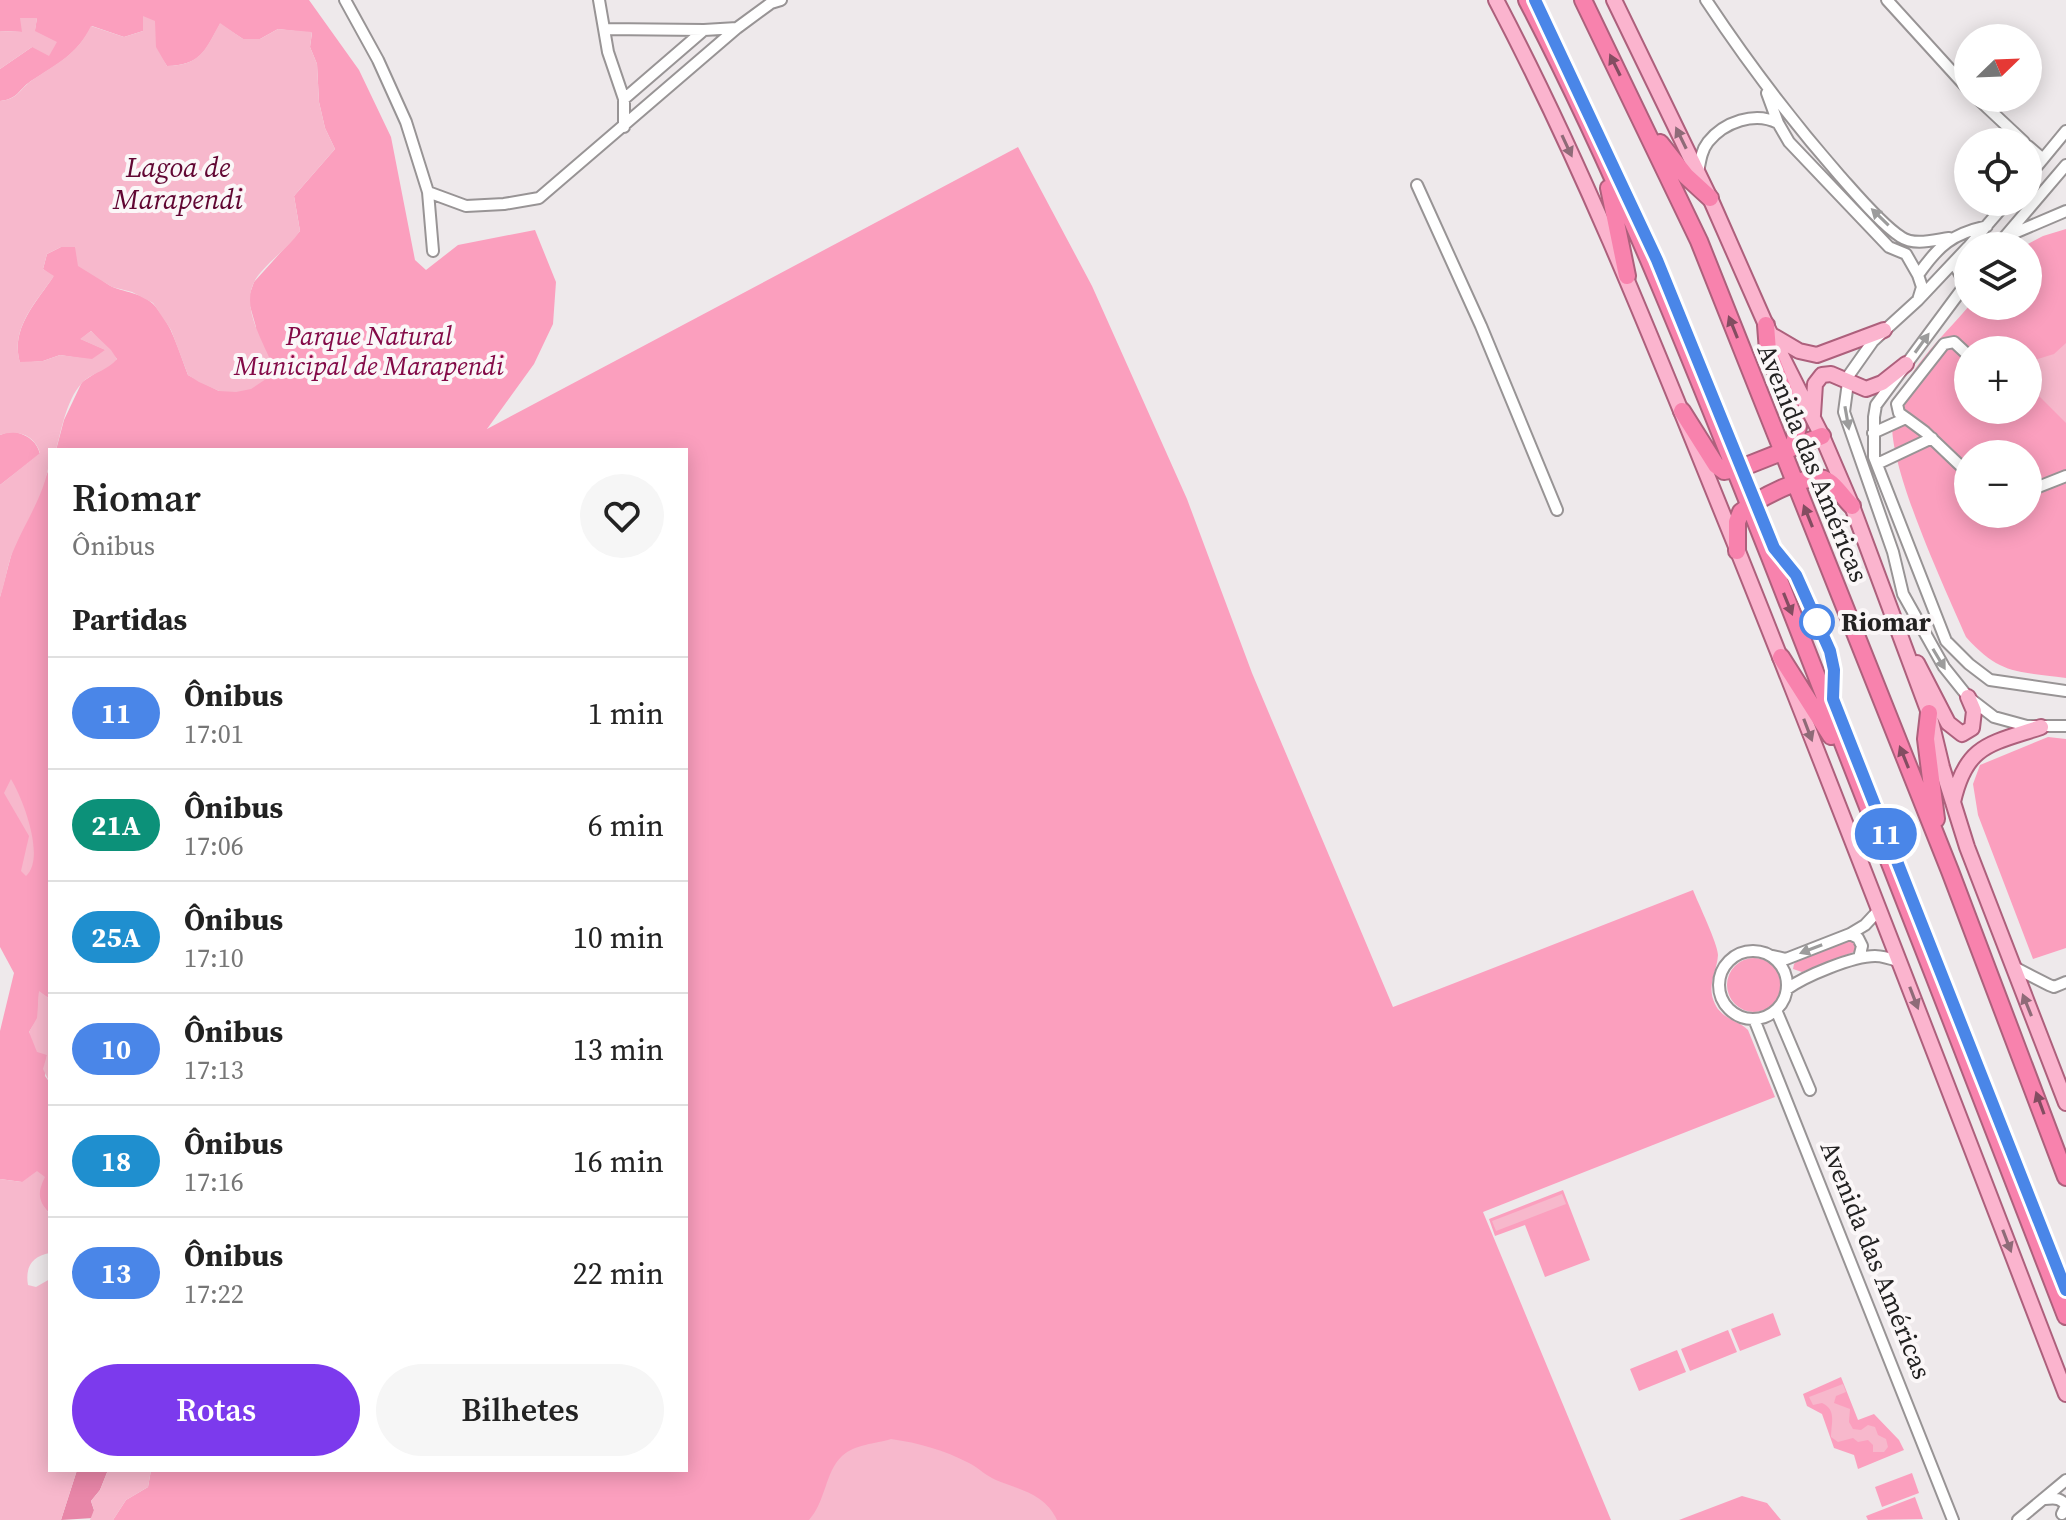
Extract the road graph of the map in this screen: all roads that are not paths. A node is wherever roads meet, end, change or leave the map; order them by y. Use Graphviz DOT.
graph roads {
  1 [pos="345,0"];
  2 [pos="599,0"];
  3 [pos="1496,0"];
  4 [pos="1527,0"];
  5 [pos="1583,0"];
  6 [pos="1614,0"];
  7 [pos="1706,0"];
  8 [pos="1887,0"];
  9 [pos="775,1"];
  10 [pos="737,28"];
  11 [pos="604,29"];
  12 [pos="704,30"];
  13 [pos="1954,74"];
  14 [pos="1764,83"];
  15 [pos="624,99"];
  16 [pos="1637,110"];
  17 [pos="1992,112"];
  18 [pos="1778,123"];
  19 [pos="624,127"];
  20 [pos="2009,128"];
  21 [pos="2066,131"];
  22 [pos="1802,133"];
  23 [pos="1789,142"];
  24 [pos="2043,159"];
  25 [pos="2066,165"];
  26 [pos="1607,166"];
  27 [pos="1698,173"];
  28 [pos="1417,185"];
  29 [pos="428,192"];
  30 [pos="1710,198"];
  31 [pos="2066,211"];
  32 [pos="1995,216"];
  33 [pos="1987,226"];
  34 [pos="1982,232"];
  35 [pos="2009,232"];
  36 [pos="2021,232"];
  37 [pos="1949,238"];
  38 [pos="1912,241"];
  39 [pos="433,251"];
  40 [pos="1906,254"];
  41 [pos="1954,263"];
  42 [pos="1918,275"];
  43 [pos="1627,276"];
  44 [pos="1954,299"];
  45 [pos="1918,300"];
  46 [pos="1768,330"];
  47 [pos="1884,330"];
  48 [pos="1954,342"];
  49 [pos="1906,364"];
  50 [pos="1847,382"];
  51 [pos="1682,411"];
  52 [pos="1906,418"];
  53 [pos="1813,419"];
  54 [pos="1873,433"];
  55 [pos="1822,436"];
  56 [pos="1932,438"];
  57 [pos="1788,450"];
  58 [pos="1858,456"];
  59 [pos="1954,459"];
  60 [pos="1877,464"];
  61 [pos="1735,470"];
  62 [pos="2066,476"];
  63 [pos="1795,483"];
  64 [pos="2042,485"];
  65 [pos="1749,506"];
  66 [pos="1852,506"];
  67 [pos="1557,510"];
  68 [pos="1904,535"];
  69 [pos="1737,551"];
  70 [pos="1924,584"];
  71 [pos="1919,624"];
  72 [pos="1907,654"];
  73 [pos="1781,657"];
  74 [pos="2066,691"];
  75 [pos="1968,697"];
  76 [pos="1929,713"];
  77 [pos="2066,726"];
  78 [pos="2041,727"];
  79 [pos="1846,749"];
  80 [pos="1953,803"];
  81 [pos="1950,871"];
  82 [pos="1879,910"];
  83 [pos="1850,934"];
  84 [pos="1771,956"];
  85 [pos="1859,958"];
  86 [pos="1900,962"];
  87 [pos="2011,965"];
  88 [pos="2066,982"];
  89 [pos="1787,989"];
  90 [pos="1776,1010"];
  91 [pos="1754,1019"];
  92 [pos="1810,1090"];
  93 [pos="2066,1103"];
  94 [pos="2066,1177"];
  95 [pos="2066,1316"];
  96 [pos="2066,1394"];
  97 [pos="2066,1480"];
  98 [pos="2043,1499"];
  99 [pos="2062,1515"];
  100 [pos="1953,1520"];
  101 [pos="2018,1520"];
  1 -- 29 [label="street"];
  2 -- 11 [label="street"];
  3 -- 43 [label="main road, one-way"];
  4 -- 26 [label="highway"];
  16 -- 5 [label="highway, Avenida das Américas, one-way"];
  27 -- 6 [label="main road, Avenida das Américas, one-way"];
  7 -- 14 [label="street"];
  8 -- 13 [label="street"];
  9 -- 10 [label="street"];
  10 -- 12 [label="street"];
  10 -- 19 [label="street"];
  11 -- 12 [label="street"];
  11 -- 15 [label="street"];
  12 -- 15 [label="street"];
  14 -- 18 [label="street"];
  14 -- 22 [label="street"];
  15 -- 19 [label="street"];
  16 -- 30 [label="highway"];
  57 -- 16 [label="highway, Avenida das Américas, one-way"];
  17 -- 20 [label="street"];
  18 -- 23 [label="street"];
  18 -- 27 [label="street"];
  19 -- 29 [label="street"];
  21 -- 24 [label="street"];
  22 -- 23 [label="street"];
  38 -- 22 [label="street, one-way"];
  23 -- 40 [label="street"];
  25 -- 35 [label="street"];
  26 -- 43 [label="highway"];
  26 -- 61 [label="highway"];
  27 -- 30 [label="main road, Avenida das Américas"];
  28 -- 67 [label="street"];
  29 -- 39 [label="street"];
  30 -- 46 [label="main road, Avenida das Américas"];
  31 -- 36 [label="street"];
  32 -- 33 [label="street"];
  33 -- 34 [label="street"];
  33 -- 37 [label="street"];
  37 -- 38 [label="street"];
  37 -- 42 [label="street"];
  38 -- 40 [label="street"];
  40 -- 42 [label="street"];
  41 -- 45 [label="street"];
  42 -- 45 [label="street"];
  43 -- 51 [label="main road"];
  49 -- 44 [label="street, one-way"];
  45 -- 47 [label="street"];
  46 -- 47 [label="main road"];
  46 -- 53 [label="main road, Avenida das Américas"];
  46 -- 57 [label="highway"];
  47 -- 50 [label="street"];
  48 -- 52 [label="street"];
  49 -- 50 [label="main road"];
  49 -- 54 [label="street"];
  50 -- 53 [label="main road"];
  50 -- 58 [label="street, one-way"];
  51 -- 61 [label="highway"];
  51 -- 69 [label="main road"];
  52 -- 54 [label="street"];
  52 -- 56 [label="street"];
  53 -- 55 [label="main road, Avenida das Américas"];
  54 -- 60 [label="street"];
  55 -- 57 [label="highway"];
  55 -- 66 [label="main road, Avenida das Américas"];
  56 -- 59 [label="street"];
  56 -- 60 [label="street"];
  57 -- 61 [label="highway"];
  57 -- 63 [label="highway, Avenida das Américas"];
  58 -- 68 [label="street"];
  58 -- 71 [label="street"];
  60 -- 68 [label="street"];
  61 -- 65 [label="highway"];
  62 -- 64 [label="street"];
  63 -- 65 [label="highway"];
  63 -- 66 [label="highway"];
  81 -- 63 [label="highway, Avenida das Américas, one-way"];
  65 -- 69 [label="highway"];
  65 -- 79 [label="highway, one-way"];
  66 -- 72 [label="main road, Avenida das Américas"];
  68 -- 70 [label="street"];
  69 -- 73 [label="main road"];
  70 -- 71 [label="street"];
  70 -- 74 [label="street"];
  71 -- 75 [label="street, one-way"];
  72 -- 75 [label="main road"];
  72 -- 76 [label="main road, Avenida das Américas"];
  73 -- 79 [label="highway"];
  73 -- 82 [label="main road, one-way"];
  75 -- 78 [label="street"];
  76 -- 80 [label="main road, Avenida das Américas"];
  76 -- 81 [label="highway"];
  77 -- 78 [label="street"];
  78 -- 80 [label="main road"];
  79 -- 95 [label="highway"];
  80 -- 87 [label="main road, Avenida das Américas"];
  94 -- 81 [label="highway, Avenida das Américas, one-way"];
  82 -- 83 [label="street"];
  82 -- 86 [label="main road"];
  83 -- 84 [label="street, one-way"];
  83 -- 85 [label="street"];
  84 -- 89 [label="street"];
  84 -- 91 [label="street"];
  85 -- 86 [label="street"];
  85 -- 89 [label="street"];
  86 -- 96 [label="main road, one-way"];
  87 -- 88 [label="street"];
  93 -- 87 [label="main road, Avenida das Américas, one-way"];
  89 -- 90 [label="street"];
  90 -- 91 [label="street"];
  90 -- 92 [label="street"];
  91 -- 100 [label="street, Avenida das Américas"];
  97 -- 98 [label="street"];
  98 -- 99 [label="street"];
  98 -- 101 [label="street"];
}
